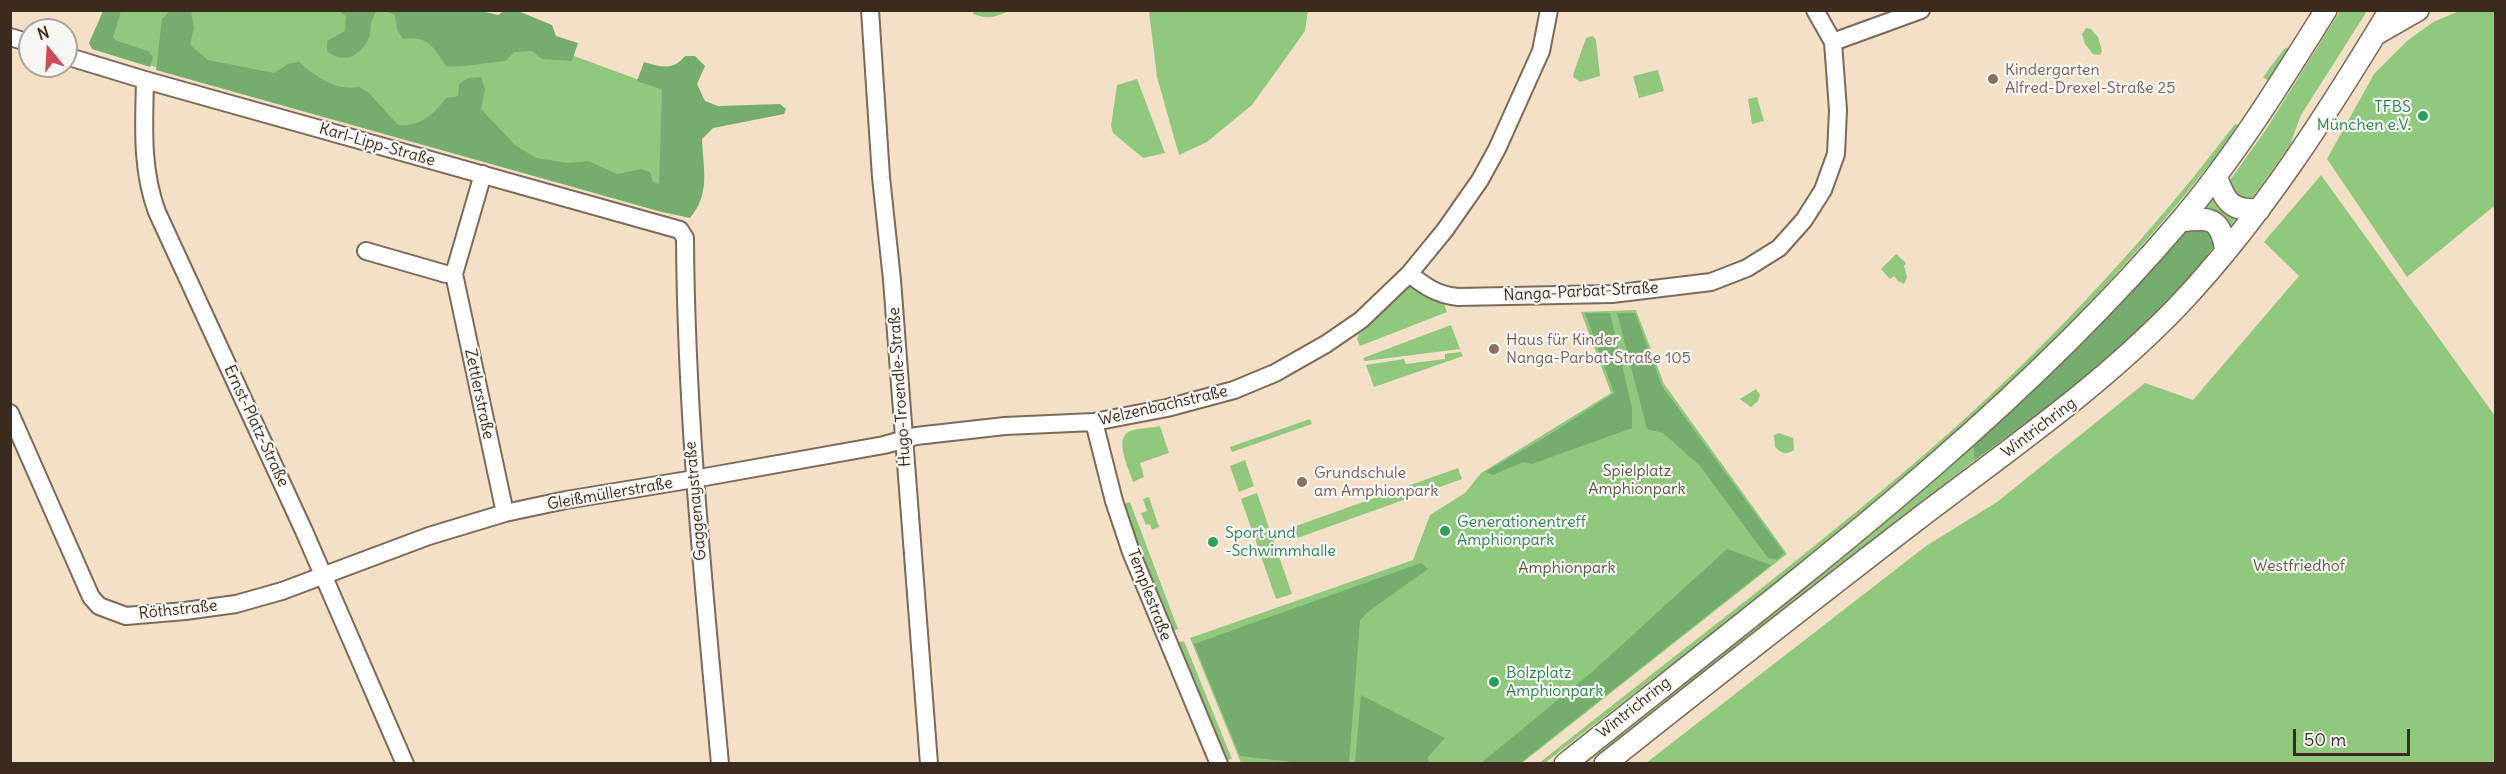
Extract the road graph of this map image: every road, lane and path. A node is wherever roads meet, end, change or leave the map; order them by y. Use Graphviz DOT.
graph roads {
  1 [pos="870,10"];
  2 [pos="1550,10"];
  3 [pos="1815,10"];
  4 [pos="1921,10"];
  5 [pos="2326,10"];
  6 [pos="2391,10"];
  7 [pos="2418,10"];
  8 [pos="2375,35"];
  9 [pos="1833,42"];
  10 [pos="78,60"];
  11 [pos="145,80"];
  12 [pos="483,174"];
  13 [pos="2216,176"];
  14 [pos="2259,210"];
  15 [pos="2181,220"];
  16 [pos="685,238"];
  17 [pos="366,251"];
  18 [pos="2226,251"];
  19 [pos="454,274"];
  20 [pos="1408,274"];
  21 [pos="10,413"];
  22 [pos="1094,422"];
  23 [pos="904,440"];
  24 [pos="694,479"];
  25 [pos="505,513"];
  26 [pos="323,576"];
  27 [pos="405,764"];
  28 [pos="720,764"];
  29 [pos="929,764"];
  30 [pos="1219,764"];
  31 [pos="1565,764"];
  32 [pos="1605,764"];
  1 -- 23 [label="street, Hugo-Troendle-Straße"];
  2 -- 20 [label="street, Welzenbachstraße"];
  3 -- 9 [label="street, Nanga-Parbat-Straße"];
  4 -- 9 [label="street"];
  5 -- 13 [label="main road, Wintrichring"];
  6 -- 8 [label="main road, Wintrichring"];
  7 -- 8 [label="main road"];
  8 -- 14 [label="main road, Wintrichring"];
  9 -- 20 [label="street, Nanga-Parbat-Straße"];
  10 -- 11 [label="street, Karl-Lipp-Straße"];
  11 -- 12 [label="street, Karl-Lipp-Straße"];
  11 -- 26 [label="street, Ernst-Platz-Straße"];
  12 -- 16 [label="street, Karl-Lipp-Straße"];
  12 -- 19 [label="street, Zettlerstraße"];
  13 -- 14 [label="main road"];
  13 -- 15 [label="main road, Wintrichring"];
  14 -- 18 [label="main road, Wintrichring"];
  15 -- 18 [label="main road"];
  15 -- 31 [label="main road, Wintrichring"];
  16 -- 24 [label="street, Gaggenaystraße"];
  17 -- 19 [label="street"];
  18 -- 32 [label="main road, Wintrichring"];
  19 -- 25 [label="street, Zettlerstraße"];
  20 -- 22 [label="street, Welzenbachstraße"];
  21 -- 26 [label="street, Röthstraße"];
  22 -- 23 [label="street, Welzenbachstraße"];
  22 -- 30 [label="street, Templestraße"];
  23 -- 24 [label="street, Gleißmüllerstraße"];
  23 -- 29 [label="street, Hugo-Troendle-Straße"];
  24 -- 25 [label="street, Gleißmüllerstraße"];
  24 -- 28 [label="street, Gaggenaystraße"];
  25 -- 26 [label="street, Gleißmüllerstraße"];
  26 -- 27 [label="street, Ernst-Platz-Straße"];
}
